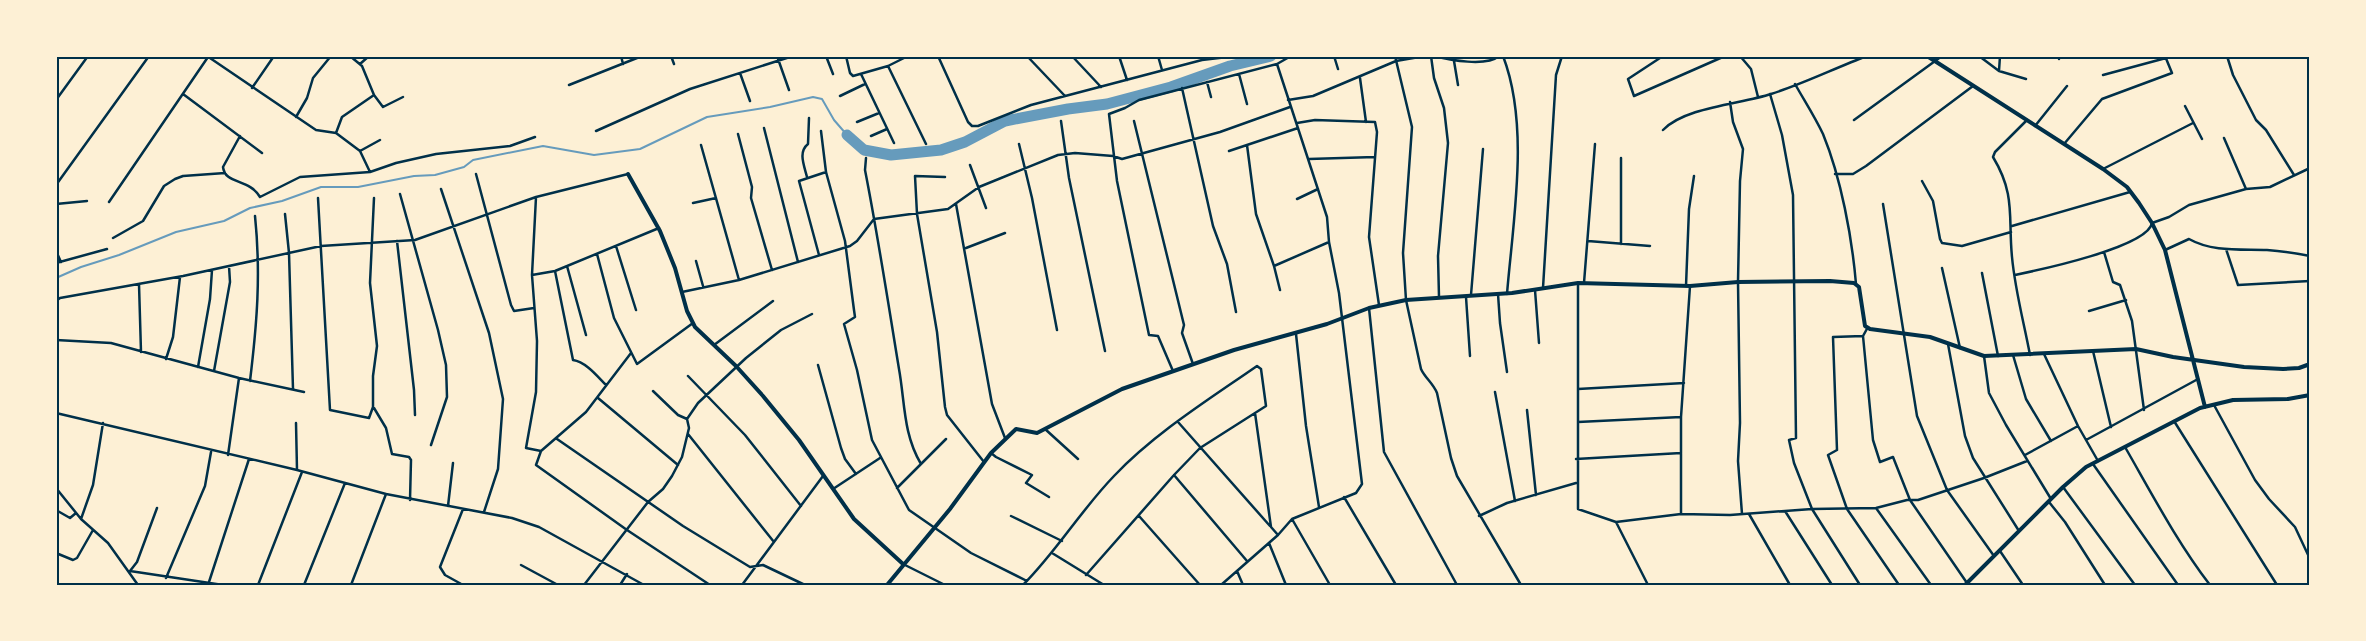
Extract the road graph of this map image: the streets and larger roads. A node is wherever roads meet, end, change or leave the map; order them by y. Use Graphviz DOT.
graph roads {
  1 [pos="88,56"];
  2 [pos="148,56"];
  3 [pos="274,56"];
  4 [pos="331,56"];
  5 [pos="350,56"];
  6 [pos="369,56"];
  7 [pos="621,56"];
  8 [pos="642,56"];
  9 [pos="671,56"];
  10 [pos="777,56"];
  11 [pos="794,56"];
  12 [pos="826,56"];
  13 [pos="846,56"];
  14 [pos="892,56"];
  15 [pos="908,56"];
  16 [pos="938,56"];
  17 [pos="1027,56"];
  18 [pos="1072,56"];
  19 [pos="1119,56"];
  20 [pos="1158,56"];
  21 [pos="1236,56"];
  22 [pos="1291,56"];
  23 [pos="1334,56"];
  24 [pos="1395,56"];
  25 [pos="1425,56"];
  26 [pos="1433,56"];
  27 [pos="1471,56"];
  28 [pos="1501,56"];
  29 [pos="1562,56"];
  30 [pos="1663,56"];
  31 [pos="1725,56"];
  32 [pos="1740,56"];
  33 [pos="1867,56"];
  34 [pos="1927,56"];
  35 [pos="1942,56"];
  36 [pos="1979,56"];
  37 [pos="2000,56"];
  38 [pos="2227,56"];
  39 [pos="208,57"];
  40 [pos="2166,57"];
  41 [pos="1202,58"];
  42 [pos="779,61"];
  43 [pos="1396,61"];
  44 [pos="1454,61"];
  45 [pos="1935,61"];
  46 [pos="1472,62"];
  47 [pos="894,63"];
  48 [pos="360,64"];
  49 [pos="623,64"];
  50 [pos="674,64"];
  51 [pos="1277,64"];
  52 [pos="888,66"];
  53 [pos="1338,69"];
  54 [pos="1162,70"];
  55 [pos="1999,71"];
  56 [pos="740,73"];
  57 [pos="833,74"];
  58 [pos="861,74"];
  59 [pos="1239,74"];
  60 [pos="2103,75"];
  61 [pos="1360,78"];
  62 [pos="2026,79"];
  63 [pos="1127,80"];
  64 [pos="1207,82"];
  65 [pos="866,84"];
  66 [pos="1795,84"];
  67 [pos="569,85"];
  68 [pos="1458,85"];
  69 [pos="1973,86"];
  70 [pos="2067,86"];
  71 [pos="1101,87"];
  72 [pos="252,88"];
  73 [pos="1182,88"];
  74 [pos="789,90"];
  75 [pos="183,94"];
  76 [pos="1770,94"];
  77 [pos="374,95"];
  78 [pos="840,96"];
  79 [pos="1065,96"];
  80 [pos="403,97"];
  81 [pos="1211,97"];
  82 [pos="1758,97"];
  83 [pos="56,100"];
  84 [pos="1288,100"];
  85 [pos="750,101"];
  86 [pos="1730,102"];
  87 [pos="1247,104"];
  88 [pos="2185,106"];
  89 [pos="1290,107"];
  90 [pos="879,113"];
  91 [pos="296,117"];
  92 [pos="809,118"];
  93 [pos="1134,120"];
  94 [pos="1854,120"];
  95 [pos="2027,120"];
  96 [pos="1061,121"];
  97 [pos="857,122"];
  98 [pos="1366,122"];
  99 [pos="1296,123"];
  100 [pos="2193,123"];
  101 [pos="2036,126"];
  102 [pos="764,128"];
  103 [pos="1298,128"];
  104 [pos="887,129"];
  105 [pos="1662,130"];
  106 [pos="596,131"];
  107 [pos="821,131"];
  108 [pos="336,133"];
  109 [pos="738,134"];
  110 [pos="240,136"];
  111 [pos="871,136"];
  112 [pos="535,137"];
  113 [pos="2224,138"];
  114 [pos="1194,139"];
  115 [pos="2202,139"];
  116 [pos="380,140"];
  117 [pos="894,143"];
  118 [pos="926,144"];
  119 [pos="1019,144"];
  120 [pos="1595,144"];
  121 [pos="2064,144"];
  122 [pos="701,145"];
  123 [pos="1247,145"];
  124 [pos="1483,149"];
  125 [pos="360,151"];
  126 [pos="1229,151"];
  127 [pos="1142,152"];
  128 [pos="262,153"];
  129 [pos="1066,154"];
  130 [pos="1114,156"];
  131 [pos="1375,157"];
  132 [pos="866,158"];
  133 [pos="1621,158"];
  134 [pos="1309,159"];
  135 [pos="970,165"];
  136 [pos="1024,168"];
  137 [pos="2310,168"];
  138 [pos="2103,169"];
  139 [pos="370,172"];
  140 [pos="826,172"];
  141 [pos="225,174"];
  142 [pos="476,174"];
  143 [pos="628,174"];
  144 [pos="1835,174"];
  145 [pos="2294,175"];
  146 [pos="1694,176"];
  147 [pos="806,177"];
  148 [pos="945,177"];
  149 [pos="1922,181"];
  150 [pos="56,185"];
  151 [pos="979,187"];
  152 [pos="440,189"];
  153 [pos="1318,189"];
  154 [pos="2246,189"];
  155 [pos="2130,192"];
  156 [pos="400,194"];
  157 [pos="536,197"];
  158 [pos="318,198"];
  159 [pos="374,198"];
  160 [pos="716,198"];
  161 [pos="1297,199"];
  162 [pos="87,201"];
  163 [pos="109,202"];
  164 [pos="693,203"];
  165 [pos="56,204"];
  166 [pos="956,204"];
  167 [pos="1883,204"];
  168 [pos="986,208"];
  169 [pos="285,214"];
  170 [pos="917,214"];
  171 [pos="255,216"];
  172 [pos="486,216"];
  173 [pos="874,219"];
  174 [pos="2152,223"];
  175 [pos="452,226"];
  176 [pos="2011,226"];
  177 [pos="659,228"];
  178 [pos="1005,232"];
  179 [pos="2011,232"];
  180 [pos="113,238"];
  181 [pos="412,240"];
  182 [pos="397,241"];
  183 [pos="1588,241"];
  184 [pos="373,242"];
  185 [pos="1328,242"];
  186 [pos="1622,244"];
  187 [pos="321,246"];
  188 [pos="616,246"];
  189 [pos="1650,246"];
  190 [pos="845,247"];
  191 [pos="966,248"];
  192 [pos="107,249"];
  193 [pos="2226,249"];
  194 [pos="2165,250"];
  195 [pos="56,251"];
  196 [pos="2104,252"];
  197 [pos="289,253"];
  198 [pos="597,254"];
  199 [pos="819,255"];
  200 [pos="2310,256"];
  201 [pos="260,258"];
  202 [pos="696,261"];
  203 [pos="61,262"];
  204 [pos="798,262"];
  205 [pos="56,263"];
  206 [pos="229,266"];
  207 [pos="568,266"];
  208 [pos="1274,266"];
  209 [pos="1942,268"];
  210 [pos="212,270"];
  211 [pos="772,270"];
  212 [pos="555,271"];
  213 [pos="1982,273"];
  214 [pos="532,275"];
  215 [pos="2015,276"];
  216 [pos="180,277"];
  217 [pos="740,280"];
  218 [pos="2310,281"];
  219 [pos="1738,282"];
  220 [pos="1795,282"];
  221 [pos="1578,283"];
  222 [pos="1584,283"];
  223 [pos="139,284"];
  224 [pos="1856,285"];
  225 [pos="703,286"];
  226 [pos="1688,286"];
  227 [pos="1543,288"];
  228 [pos="1280,290"];
  229 [pos="1535,290"];
  230 [pos="682,292"];
  231 [pos="1471,294"];
  232 [pos="1498,294"];
  233 [pos="1507,294"];
  234 [pos="1466,295"];
  235 [pos="1439,297"];
  236 [pos="1406,300"];
  237 [pos="2126,300"];
  238 [pos="56,301"];
  239 [pos="773,301"];
  240 [pos="1379,305"];
  241 [pos="534,308"];
  242 [pos="1369,308"];
  243 [pos="636,310"];
  244 [pos="2089,311"];
  245 [pos="1236,312"];
  246 [pos="812,314"];
  247 [pos="1341,318"];
  248 [pos="693,323"];
  249 [pos="1868,327"];
  250 [pos="1056,330"];
  251 [pos="1296,334"];
  252 [pos="1906,334"];
  253 [pos="586,335"];
  254 [pos="1863,336"];
  255 [pos="56,340"];
  256 [pos="1539,343"];
  257 [pos="1948,344"];
  258 [pos="714,345"];
  259 [pos="1960,348"];
  260 [pos="2136,348"];
  261 [pos="1105,351"];
  262 [pos="2093,351"];
  263 [pos="141,352"];
  264 [pos="631,353"];
  265 [pos="2044,353"];
  266 [pos="2013,355"];
  267 [pos="2030,355"];
  268 [pos="1470,356"];
  269 [pos="1984,356"];
  270 [pos="1998,356"];
  271 [pos="166,359"];
  272 [pos="2194,359"];
  273 [pos="1193,364"];
  274 [pos="2310,364"];
  275 [pos="818,365"];
  276 [pos="736,366"];
  277 [pos="198,368"];
  278 [pos="214,371"];
  279 [pos="1173,371"];
  280 [pos="1507,372"];
  281 [pos="688,376"];
  282 [pos="239,378"];
  283 [pos="2198,380"];
  284 [pos="250,381"];
  285 [pos="1684,383"];
  286 [pos="607,385"];
  287 [pos="293,389"];
  288 [pos="1578,389"];
  289 [pos="653,391"];
  290 [pos="304,392"];
  291 [pos="1494,392"];
  292 [pos="706,395"];
  293 [pos="2310,395"];
  294 [pos="598,398"];
  295 [pos="2214,405"];
  296 [pos="373,407"];
  297 [pos="2205,407"];
  298 [pos="1527,410"];
  299 [pos="2144,410"];
  300 [pos="56,413"];
  301 [pos="1256,413"];
  302 [pos="414,415"];
  303 [pos="1682,417"];
  304 [pos="687,419"];
  305 [pos="2174,421"];
  306 [pos="1178,422"];
  307 [pos="1578,422"];
  308 [pos="103,423"];
  309 [pos="296,423"];
  310 [pos="2078,426"];
  311 [pos="2111,427"];
  312 [pos="1046,429"];
  313 [pos="688,434"];
  314 [pos="1005,438"];
  315 [pos="556,439"];
  316 [pos="946,439"];
  317 [pos="2086,440"];
  318 [pos="2051,441"];
  319 [pos="431,445"];
  320 [pos="2125,447"];
  321 [pos="1200,448"];
  322 [pos="542,451"];
  323 [pos="212,452"];
  324 [pos="991,453"];
  325 [pos="1681,453"];
  326 [pos="228,455"];
  327 [pos="2024,456"];
  328 [pos="880,458"];
  329 [pos="249,459"];
  330 [pos="1078,459"];
  331 [pos="1576,459"];
  332 [pos="2027,461"];
  333 [pos="2098,461"];
  334 [pos="984,462"];
  335 [pos="453,464"];
  336 [pos="921,464"];
  337 [pos="2093,464"];
  338 [pos="678,465"];
  339 [pos="298,470"];
  340 [pos="302,472"];
  341 [pos="856,474"];
  342 [pos="1174,475"];
  343 [pos="823,476"];
  344 [pos="1984,478"];
  345 [pos="345,483"];
  346 [pos="1576,483"];
  347 [pos="2063,487"];
  348 [pos="56,488"];
  349 [pos="897,488"];
  350 [pos="832,490"];
  351 [pos="1947,490"];
  352 [pos="386,494"];
  353 [pos="1536,494"];
  354 [pos="1049,497"];
  355 [pos="1344,497"];
  356 [pos="410,500"];
  357 [pos="1910,500"];
  358 [pos="2050,500"];
  359 [pos="1515,501"];
  360 [pos="648,502"];
  361 [pos="448,506"];
  362 [pos="801,506"];
  363 [pos="1319,506"];
  364 [pos="158,508"];
  365 [pos="1876,508"];
  366 [pos="1812,509"];
  367 [pos="1847,509"];
  368 [pos="56,510"];
  369 [pos="463,510"];
  370 [pos="1785,511"];
  371 [pos="484,512"];
  372 [pos="76,513"];
  373 [pos="1681,514"];
  374 [pos="1742,514"];
  375 [pos="1749,514"];
  376 [pos="1011,516"];
  377 [pos="1139,516"];
  378 [pos="1479,516"];
  379 [pos="81,519"];
  380 [pos="1292,519"];
  381 [pos="1616,522"];
  382 [pos="933,528"];
  383 [pos="1271,528"];
  384 [pos="93,530"];
  385 [pos="627,530"];
  386 [pos="2020,532"];
  387 [pos="1278,535"];
  388 [pos="1062,541"];
  389 [pos="774,542"];
  390 [pos="1269,543"];
  391 [pos="2000,551"];
  392 [pos="56,553"];
  393 [pos="1052,553"];
  394 [pos="1994,557"];
  395 [pos="2310,559"];
  396 [pos="601,560"];
  397 [pos="1248,562"];
  398 [pos="904,564"];
  399 [pos="521,565"];
  400 [pos="757,566"];
  401 [pos="1237,571"];
  402 [pos="130,572"];
  403 [pos="627,574"];
  404 [pos="1086,575"];
  405 [pos="166,578"];
  406 [pos="1027,581"];
  407 [pos="209,582"];
  408 [pos="1966,584"];
  409 [pos="138,585"];
  410 [pos="223,585"];
  411 [pos="258,585"];
  412 [pos="304,585"];
  413 [pos="351,585"];
  414 [pos="463,585"];
  415 [pos="558,585"];
  416 [pos="584,585"];
  417 [pos="620,585"];
  418 [pos="644,585"];
  419 [pos="710,585"];
  420 [pos="742,585"];
  421 [pos="803,585"];
  422 [pos="887,585"];
  423 [pos="945,585"];
  424 [pos="1023,585"];
  425 [pos="1104,585"];
  426 [pos="1200,585"];
  427 [pos="1221,585"];
  428 [pos="1243,585"];
  429 [pos="1286,585"];
  430 [pos="1330,585"];
  431 [pos="1396,585"];
  432 [pos="1457,585"];
  433 [pos="1521,585"];
  434 [pos="1648,585"];
  435 [pos="1790,585"];
  436 [pos="1832,585"];
  437 [pos="1860,585"];
  438 [pos="1899,585"];
  439 [pos="1931,585"];
  440 [pos="2024,585"];
  441 [pos="2105,585"];
  442 [pos="2135,585"];
  443 [pos="2178,585"];
  444 [pos="2210,585"];
  445 [pos="2278,585"];
  1 -- 83 [label="street"];
  2 -- 150 [label="street"];
  3 -- 72 [label="street"];
  4 -- 91 [label="street"];
  5 -- 48 [label="street"];
  6 -- 48 [label="street"];
  7 -- 49 [label="street"];
  8 -- 49 [label="street"];
  9 -- 50 [label="street"];
  10 -- 42 [label="street"];
  11 -- 42 [label="street"];
  12 -- 57 [label="street"];
  13 -- 58 [label="street"];
  14 -- 47 [label="street"];
  15 -- 47 [label="street"];
  16 -- 79 [label="street"];
  17 -- 79 [label="street"];
  18 -- 71 [label="street"];
  19 -- 63 [label="street"];
  20 -- 54 [label="street"];
  21 -- 41 [label="street"];
  22 -- 51 [label="street"];
  23 -- 53 [label="street"];
  24 -- 43 [label="street"];
  25 -- 43 [label="street"];
  26 -- 44 [label="street"];
  26 -- 235 [label="street"];
  27 -- 46 [label="street"];
  28 -- 46 [label="street"];
  28 -- 233 [label="street"];
  29 -- 227 [label="street"];
  30 -- 31 [label="street"];
  32 -- 82 [label="street"];
  33 -- 66 [label="street"];
  34 -- 45 [label="street"];
  35 -- 45 [label="street"];
  36 -- 55 [label="street"];
  37 -- 55 [label="street"];
  38 -- 145 [label="street"];
  39 -- 72 [label="street"];
  39 -- 75 [label="street"];
  40 -- 60 [label="street"];
  40 -- 121 [label="street"];
  41 -- 54 [label="street"];
  42 -- 56 [label="street"];
  42 -- 74 [label="street"];
  43 -- 61 [label="street"];
  43 -- 236 [label="street"];
  44 -- 46 [label="street"];
  44 -- 68 [label="street"];
  45 -- 69 [label="street"];
  45 -- 94 [label="street"];
  47 -- 52 [label="street"];
  48 -- 77 [label="street"];
  49 -- 67 [label="street"];
  51 -- 59 [label="street"];
  51 -- 84 [label="street"];
  52 -- 58 [label="street"];
  52 -- 118 [label="street"];
  54 -- 63 [label="street"];
  55 -- 62 [label="street"];
  56 -- 85 [label="street"];
  56 -- 106 [label="street"];
  58 -- 65 [label="street"];
  59 -- 64 [label="street"];
  59 -- 87 [label="street"];
  61 -- 84 [label="street"];
  61 -- 98 [label="street"];
  63 -- 71 [label="street"];
  64 -- 73 [label="street"];
  64 -- 81 [label="street"];
  65 -- 78 [label="street"];
  65 -- 90 [label="street"];
  66 -- 76 [label="street"];
  66 -- 144 [label="street"];
  69 -- 95 [label="street"];
  69 -- 144 [label="street"];
  70 -- 101 [label="street"];
  71 -- 79 [label="street"];
  72 -- 91 [label="street"];
  73 -- 114 [label="street"];
  73 -- 130 [label="street"];
  75 -- 110 [label="street"];
  75 -- 163 [label="street"];
  76 -- 82 [label="street"];
  76 -- 220 [label="street"];
  77 -- 80 [label="street"];
  77 -- 108 [label="street"];
  82 -- 86 [label="street"];
  84 -- 89 [label="street"];
  86 -- 105 [label="street"];
  86 -- 219 [label="street"];
  88 -- 100 [label="street"];
  89 -- 99 [label="street"];
  89 -- 114 [label="street"];
  90 -- 97 [label="street"];
  90 -- 104 [label="street"];
  91 -- 108 [label="street"];
  92 -- 147 [label="street"];
  93 -- 127 [label="street"];
  95 -- 101 [label="street"];
  95 -- 176 [label="street"];
  96 -- 129 [label="street"];
  98 -- 99 [label="street"];
  98 -- 131 [label="street"];
  99 -- 103 [label="street"];
  100 -- 115 [label="street"];
  100 -- 138 [label="street"];
  101 -- 121 [label="street"];
  102 -- 204 [label="street"];
  103 -- 123 [label="street"];
  103 -- 134 [label="street"];
  104 -- 111 [label="street"];
  104 -- 117 [label="street"];
  107 -- 140 [label="street"];
  108 -- 125 [label="street"];
  109 -- 211 [label="street"];
  110 -- 128 [label="street"];
  110 -- 141 [label="street"];
  112 -- 139 [label="street"];
  113 -- 154 [label="street"];
  114 -- 127 [label="street"];
  114 -- 245 [label="street"];
  116 -- 125 [label="street"];
  119 -- 136 [label="street"];
  120 -- 183 [label="street"];
  121 -- 138 [label="street"];
  122 -- 160 [label="street"];
  123 -- 126 [label="street"];
  123 -- 208 [label="street"];
  124 -- 231 [label="street"];
  125 -- 139 [label="street"];
  127 -- 130 [label="street"];
  127 -- 273 [label="street"];
  129 -- 130 [label="street"];
  129 -- 136 [label="street"];
  129 -- 261 [label="street"];
  130 -- 279 [label="street"];
  131 -- 134 [label="street"];
  131 -- 240 [label="street"];
  132 -- 173 [label="street"];
  133 -- 186 [label="street"];
  134 -- 153 [label="street"];
  135 -- 151 [label="street"];
  136 -- 151 [label="street"];
  136 -- 250 [label="street"];
  137 -- 145 [label="street"];
  138 -- 155 [label="street"];
  139 -- 141 [label="street"];
  140 -- 147 [label="street"];
  140 -- 190 [label="street"];
  141 -- 180 [label="street"];
  142 -- 172 [label="street"];
  143 -- 157 [label="street"];
  143 -- 177 [label="street"];
  144 -- 224 [label="street"];
  145 -- 154 [label="street"];
  146 -- 226 [label="street"];
  147 -- 199 [label="street"];
  148 -- 170 [label="street"];
  149 -- 179 [label="street"];
  151 -- 166 [label="street"];
  151 -- 168 [label="street"];
  152 -- 175 [label="street"];
  153 -- 161 [label="street"];
  153 -- 185 [label="street"];
  154 -- 174 [label="street"];
  155 -- 174 [label="street"];
  155 -- 176 [label="street"];
  156 -- 181 [label="street"];
  157 -- 172 [label="street"];
  157 -- 214 [label="street"];
  158 -- 187 [label="street"];
  159 -- 184 [label="street"];
  160 -- 164 [label="street"];
  160 -- 217 [label="street"];
  162 -- 165 [label="street"];
  166 -- 170 [label="street"];
  166 -- 191 [label="street"];
  167 -- 252 [label="street"];
  169 -- 197 [label="street"];
  170 -- 173 [label="street"];
  170 -- 334 [label="street"];
  171 -- 201 [label="street"];
  172 -- 175 [label="street"];
  172 -- 241 [label="street"];
  173 -- 190 [label="street"];
  173 -- 336 [label="street"];
  174 -- 194 [label="street"];
  174 -- 196 [label="street"];
  175 -- 181 [label="street"];
  175 -- 371 [label="street"];
  176 -- 179 [label="street"];
  177 -- 188 [label="street"];
  177 -- 230 [label="street"];
  178 -- 191 [label="street"];
  179 -- 215 [label="street"];
  181 -- 182 [label="street"];
  181 -- 319 [label="street"];
  182 -- 184 [label="street"];
  182 -- 302 [label="street"];
  183 -- 186 [label="street"];
  183 -- 222 [label="street"];
  184 -- 187 [label="street"];
  184 -- 296 [label="street"];
  185 -- 208 [label="street"];
  185 -- 247 [label="street"];
  186 -- 189 [label="street"];
  187 -- 197 [label="street"];
  187 -- 296 [label="street"];
  188 -- 198 [label="street"];
  188 -- 243 [label="street"];
  190 -- 199 [label="street"];
  190 -- 328 [label="street"];
  191 -- 314 [label="street"];
  192 -- 203 [label="street"];
  193 -- 194 [label="street"];
  193 -- 200 [label="street"];
  193 -- 218 [label="street"];
  194 -- 272 [label="street"];
  195 -- 203 [label="street"];
  196 -- 215 [label="street"];
  196 -- 237 [label="street"];
  197 -- 201 [label="street"];
  197 -- 287 [label="street"];
  198 -- 207 [label="street"];
  198 -- 264 [label="street"];
  199 -- 204 [label="street"];
  201 -- 206 [label="street"];
  201 -- 284 [label="street"];
  202 -- 225 [label="street"];
  203 -- 205 [label="street"];
  204 -- 211 [label="street"];
  206 -- 210 [label="street"];
  206 -- 278 [label="street"];
  207 -- 212 [label="street"];
  207 -- 253 [label="street"];
  208 -- 228 [label="street"];
  209 -- 259 [label="street"];
  210 -- 216 [label="street"];
  210 -- 277 [label="street"];
  211 -- 217 [label="street"];
  212 -- 214 [label="street"];
  212 -- 286 [label="street"];
  213 -- 270 [label="street"];
  214 -- 241 [label="street"];
  215 -- 267 [label="street"];
  216 -- 223 [label="street"];
  216 -- 271 [label="street"];
  217 -- 225 [label="street"];
  219 -- 220 [label="street"];
  219 -- 226 [label="street"];
  219 -- 374 [label="street"];
  220 -- 224 [label="street"];
  220 -- 366 [label="street"];
  221 -- 222 [label="street"];
  221 -- 227 [label="street"];
  221 -- 288 [label="street"];
  222 -- 226 [label="street"];
  223 -- 238 [label="street"];
  223 -- 263 [label="street"];
  224 -- 249 [label="street"];
  225 -- 230 [label="street"];
  226 -- 285 [label="street"];
  227 -- 229 [label="street"];
  229 -- 233 [label="street"];
  229 -- 256 [label="street"];
  230 -- 248 [label="street"];
  231 -- 232 [label="street"];
  231 -- 234 [label="street"];
  232 -- 233 [label="street"];
  232 -- 280 [label="street"];
  234 -- 235 [label="street"];
  234 -- 268 [label="street"];
  235 -- 236 [label="street"];
  236 -- 240 [label="street"];
  236 -- 378 [label="street"];
  237 -- 244 [label="street"];
  237 -- 260 [label="street"];
  239 -- 258 [label="street"];
  240 -- 242 [label="street"];
  241 -- 322 [label="street"];
  242 -- 247 [label="street"];
  242 -- 432 [label="street"];
  246 -- 276 [label="street"];
  247 -- 251 [label="street"];
  247 -- 355 [label="street"];
  248 -- 258 [label="street"];
  248 -- 264 [label="street"];
  249 -- 252 [label="street"];
  249 -- 254 [label="street"];
  251 -- 273 [label="street"];
  251 -- 363 [label="street"];
  252 -- 257 [label="street"];
  252 -- 351 [label="street"];
  254 -- 357 [label="street"];
  254 -- 367 [label="street"];
  255 -- 263 [label="street"];
  257 -- 259 [label="street"];
  257 -- 344 [label="street"];
  258 -- 276 [label="street"];
  259 -- 269 [label="street"];
  260 -- 262 [label="street"];
  260 -- 272 [label="street"];
  260 -- 299 [label="street"];
  262 -- 265 [label="street"];
  262 -- 311 [label="street"];
  263 -- 271 [label="street"];
  264 -- 286 [label="street"];
  265 -- 267 [label="street"];
  265 -- 310 [label="street"];
  266 -- 267 [label="street"];
  266 -- 270 [label="street"];
  266 -- 318 [label="street"];
  269 -- 270 [label="street"];
  269 -- 327 [label="street"];
  271 -- 277 [label="street"];
  272 -- 274 [label="street"];
  272 -- 283 [label="street"];
  273 -- 279 [label="street"];
  275 -- 341 [label="street"];
  276 -- 292 [label="street"];
  276 -- 343 [label="street"];
  277 -- 278 [label="street"];
  278 -- 282 [label="street"];
  279 -- 312 [label="street"];
  281 -- 292 [label="street"];
  282 -- 284 [label="street"];
  282 -- 326 [label="street"];
  283 -- 297 [label="street"];
  283 -- 299 [label="street"];
  284 -- 287 [label="street"];
  285 -- 288 [label="street"];
  285 -- 303 [label="street"];
  286 -- 294 [label="street"];
  287 -- 290 [label="street"];
  288 -- 307 [label="street"];
  289 -- 304 [label="street"];
  291 -- 359 [label="street"];
  292 -- 304 [label="street"];
  292 -- 362 [label="street"];
  293 -- 295 [label="street"];
  294 -- 315 [label="street"];
  294 -- 338 [label="street"];
  295 -- 297 [label="street"];
  295 -- 395 [label="street"];
  296 -- 356 [label="street"];
  297 -- 305 [label="street"];
  298 -- 353 [label="street"];
  299 -- 311 [label="street"];
  300 -- 308 [label="street"];
  301 -- 306 [label="street"];
  301 -- 321 [label="street"];
  301 -- 383 [label="street"];
  303 -- 307 [label="street"];
  303 -- 325 [label="street"];
  304 -- 313 [label="street"];
  305 -- 320 [label="street"];
  305 -- 445 [label="street"];
  306 -- 321 [label="street"];
  306 -- 388 [label="street"];
  307 -- 331 [label="street"];
  308 -- 323 [label="street"];
  308 -- 379 [label="street"];
  309 -- 339 [label="street"];
  310 -- 317 [label="street"];
  310 -- 318 [label="street"];
  311 -- 317 [label="street"];
  312 -- 314 [label="street"];
  312 -- 330 [label="street"];
  313 -- 338 [label="street"];
  313 -- 389 [label="street"];
  314 -- 324 [label="street"];
  315 -- 322 [label="street"];
  315 -- 360 [label="street"];
  316 -- 336 [label="street"];
  317 -- 333 [label="street"];
  318 -- 327 [label="street"];
  320 -- 333 [label="street"];
  320 -- 444 [label="street"];
  321 -- 342 [label="street"];
  321 -- 383 [label="street"];
  322 -- 385 [label="street"];
  323 -- 326 [label="street"];
  323 -- 405 [label="street"];
  324 -- 334 [label="street"];
  324 -- 354 [label="street"];
  325 -- 331 [label="street"];
  325 -- 373 [label="street"];
  326 -- 329 [label="street"];
  327 -- 332 [label="street"];
  328 -- 341 [label="street"];
  328 -- 349 [label="street"];
  329 -- 339 [label="street"];
  329 -- 407 [label="street"];
  331 -- 346 [label="street"];
  332 -- 344 [label="street"];
  332 -- 358 [label="street"];
  333 -- 337 [label="street"];
  334 -- 382 [label="street"];
  335 -- 361 [label="street"];
  336 -- 349 [label="street"];
  337 -- 347 [label="street"];
  337 -- 443 [label="street"];
  338 -- 360 [label="street"];
  339 -- 340 [label="street"];
  340 -- 345 [label="street"];
  340 -- 411 [label="street"];
  341 -- 350 [label="street"];
  342 -- 377 [label="street"];
  342 -- 397 [label="street"];
  343 -- 350 [label="street"];
  343 -- 362 [label="street"];
  344 -- 351 [label="street"];
  344 -- 386 [label="street"];
  345 -- 352 [label="street"];
  345 -- 412 [label="street"];
  346 -- 353 [label="street"];
  346 -- 381 [label="street"];
  347 -- 358 [label="street"];
  347 -- 442 [label="street"];
  348 -- 372 [label="street"];
  349 -- 382 [label="street"];
  350 -- 398 [label="street"];
  351 -- 357 [label="street"];
  351 -- 394 [label="street"];
  352 -- 356 [label="street"];
  352 -- 413 [label="street"];
  353 -- 359 [label="street"];
  355 -- 363 [label="street"];
  355 -- 431 [label="street"];
  356 -- 361 [label="street"];
  357 -- 365 [label="street"];
  357 -- 408 [label="street"];
  358 -- 386 [label="street"];
  358 -- 441 [label="street"];
  359 -- 378 [label="street"];
  360 -- 385 [label="street"];
  360 -- 400 [label="street"];
  361 -- 369 [label="street"];
  362 -- 389 [label="street"];
  363 -- 380 [label="street"];
  364 -- 402 [label="street"];
  365 -- 367 [label="street"];
  365 -- 439 [label="street"];
  366 -- 367 [label="street"];
  366 -- 370 [label="street"];
  366 -- 437 [label="street"];
  367 -- 438 [label="street"];
  368 -- 372 [label="street"];
  369 -- 371 [label="street"];
  369 -- 414 [label="street"];
  370 -- 375 [label="street"];
  370 -- 436 [label="street"];
  371 -- 396 [label="street"];
  372 -- 379 [label="street"];
  373 -- 374 [label="street"];
  373 -- 381 [label="street"];
  374 -- 375 [label="street"];
  375 -- 435 [label="street"];
  376 -- 388 [label="street"];
  377 -- 404 [label="street"];
  377 -- 426 [label="street"];
  378 -- 433 [label="street"];
  379 -- 384 [label="street"];
  380 -- 387 [label="street"];
  380 -- 430 [label="street"];
  381 -- 434 [label="street"];
  382 -- 398 [label="street"];
  382 -- 406 [label="street"];
  383 -- 387 [label="street"];
  384 -- 392 [label="street"];
  384 -- 402 [label="street"];
  385 -- 396 [label="street"];
  385 -- 419 [label="street"];
  386 -- 391 [label="street"];
  387 -- 390 [label="street"];
  388 -- 393 [label="street"];
  389 -- 400 [label="street"];
  390 -- 397 [label="street"];
  390 -- 429 [label="street"];
  391 -- 394 [label="street"];
  391 -- 440 [label="street"];
  393 -- 404 [label="street"];
  393 -- 406 [label="street"];
  394 -- 408 [label="street"];
  396 -- 403 [label="street"];
  396 -- 416 [label="street"];
  397 -- 401 [label="street"];
  398 -- 422 [label="street"];
  398 -- 423 [label="street"];
  399 -- 415 [label="street"];
  400 -- 420 [label="street"];
  400 -- 421 [label="street"];
  401 -- 427 [label="street"];
  401 -- 428 [label="street"];
  402 -- 405 [label="street"];
  402 -- 409 [label="street"];
  403 -- 417 [label="street"];
  403 -- 418 [label="street"];
  404 -- 425 [label="street"];
  405 -- 407 [label="street"];
  406 -- 424 [label="street"];
  407 -- 410 [label="street"];
}
